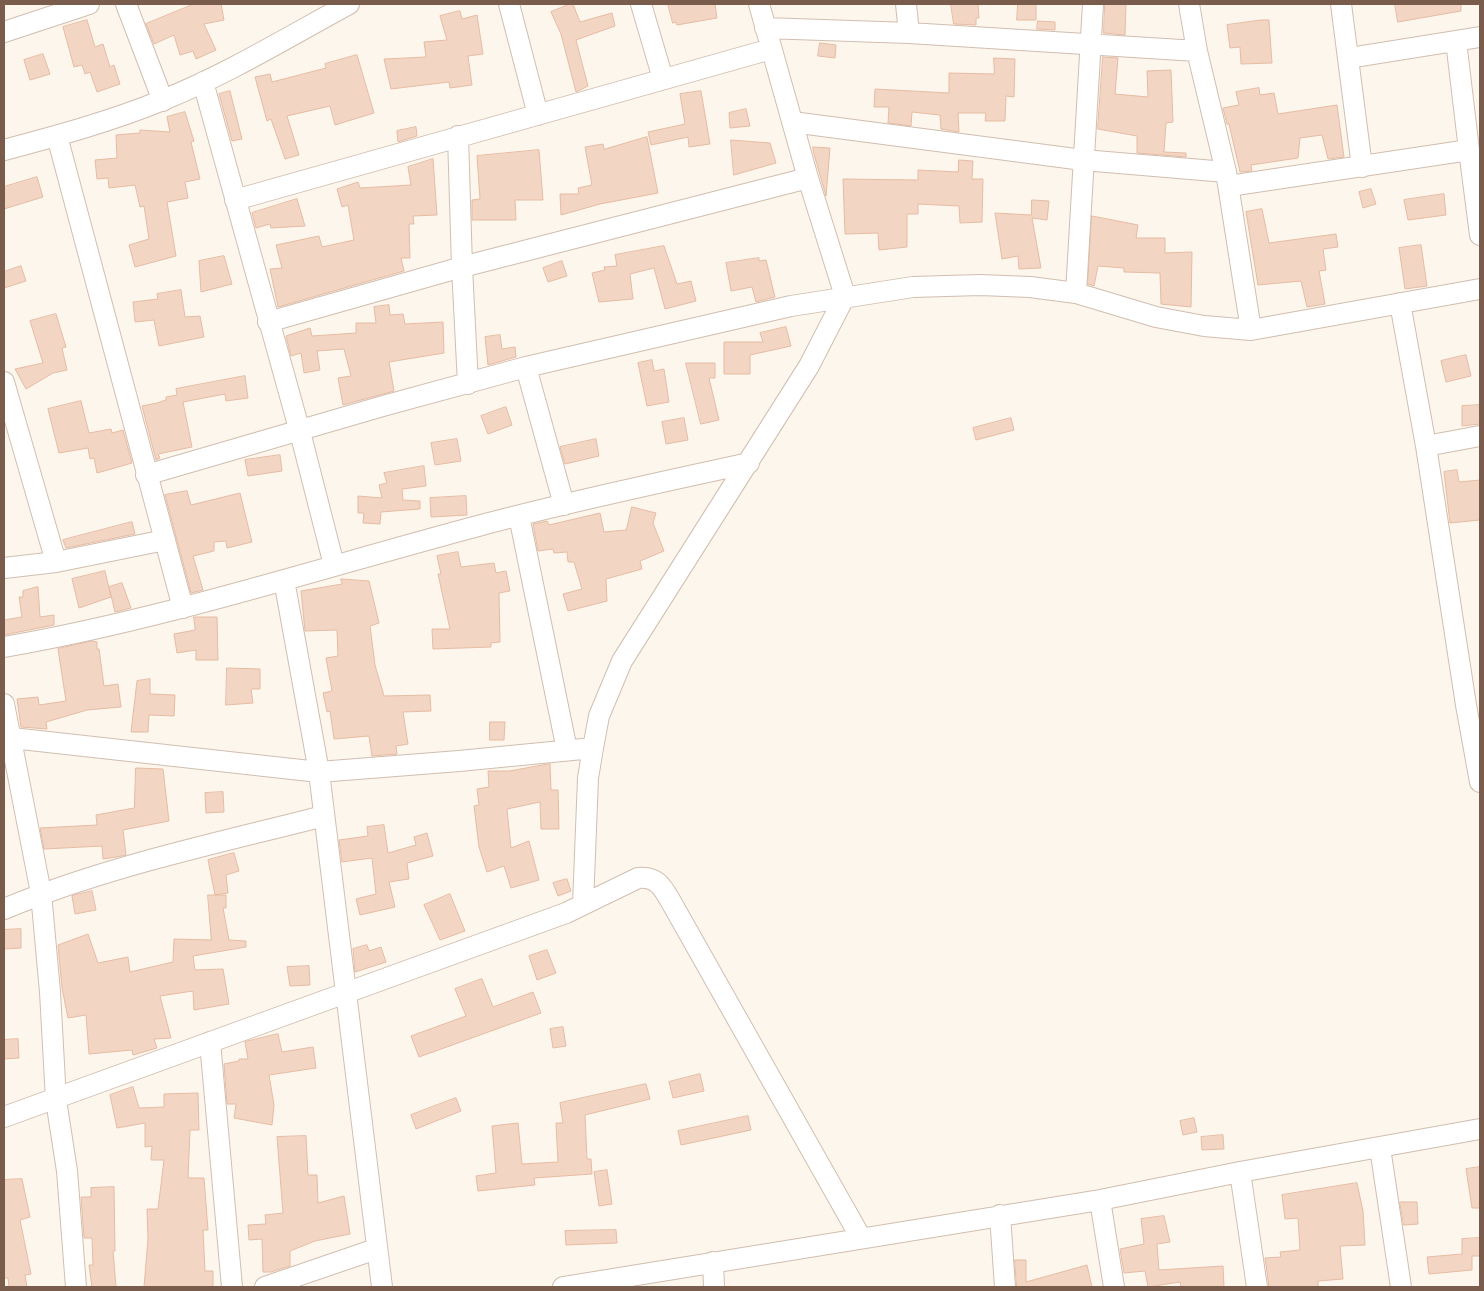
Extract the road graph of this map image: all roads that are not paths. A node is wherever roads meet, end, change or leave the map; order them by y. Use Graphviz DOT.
graph roads {
  1 [pos="89,4"];
  2 [pos="126,4"];
  3 [pos="349,4"];
  4 [pos="509,4"];
  5 [pos="641,4"];
  6 [pos="759,4"];
  7 [pos="906,4"];
  8 [pos="1093,4"];
  9 [pos="1189,4"];
  10 [pos="1341,4"];
  11 [pos="765,28"];
  12 [pos="4,32"];
  13 [pos="909,33"];
  14 [pos="1480,37"];
  15 [pos="1456,41"];
  16 [pos="1091,46"];
  17 [pos="771,49"];
  18 [pos="1197,51"];
  19 [pos="1349,58"];
  20 [pos="664,79"];
  21 [pos="203,82"];
  22 [pos="162,100"];
  23 [pos="538,114"];
  24 [pos="792,122"];
  25 [pos="57,136"];
  26 [pos="458,136"];
  27 [pos="4,150"];
  28 [pos="1468,150"];
  29 [pos="1083,160"];
  30 [pos="1362,168"];
  31 [pos="808,178"];
  32 [pos="1228,179"];
  33 [pos="235,200"];
  34 [pos="1480,235"];
  35 [pos="462,267"];
  36 [pos="1480,289"];
  37 [pos="1076,293"];
  38 [pos="845,296"];
  39 [pos="1400,303"];
  40 [pos="268,322"];
  41 [pos="1251,330"];
  42 [pos="526,368"];
  43 [pos="4,382"];
  44 [pos="468,384"];
  45 [pos="300,432"];
  46 [pos="1480,436"];
  47 [pos="1426,446"];
  48 [pos="748,463"];
  49 [pos="146,475"];
  50 [pos="564,504"];
  51 [pos="518,516"];
  52 [pos="165,540"];
  53 [pos="56,562"];
  54 [pos="334,566"];
  55 [pos="4,568"];
  56 [pos="284,580"];
  57 [pos="183,608"];
  58 [pos="4,647"];
  59 [pos="4,704"];
  60 [pos="1473,704"];
  61 [pos="12,738"];
  62 [pos="593,748"];
  63 [pos="567,750"];
  64 [pos="11,771"];
  65 [pos="319,772"];
  66 [pos="1480,782"];
  67 [pos="324,816"];
  68 [pos="41,893"];
  69 [pos="583,904"];
  70 [pos="4,909"];
  71 [pos="346,994"];
  72 [pos="210,1042"];
  73 [pos="56,1100"];
  74 [pos="4,1117"];
  75 [pos="1480,1129"];
  76 [pos="1380,1148"];
  77 [pos="1240,1172"];
  78 [pos="1100,1200"];
  79 [pos="1000,1215"];
  80 [pos="861,1238"];
  81 [pos="376,1249"];
  82 [pos="713,1262"];
  83 [pos="76,1287"];
  84 [pos="232,1287"];
  85 [pos="265,1287"];
  86 [pos="382,1287"];
  87 [pos="563,1287"];
  88 [pos="714,1287"];
  89 [pos="1005,1287"];
  90 [pos="1114,1287"];
  91 [pos="1257,1287"];
  92 [pos="1402,1287"];
  1 -- 12 [label="street"];
  2 -- 22 [label="street"];
  3 -- 21 [label="street"];
  4 -- 23 [label="street"];
  5 -- 20 [label="street"];
  6 -- 11 [label="street"];
  7 -- 13 [label="street"];
  8 -- 16 [label="street"];
  9 -- 18 [label="street"];
  10 -- 19 [label="street"];
  11 -- 13 [label="street"];
  11 -- 17 [label="street"];
  13 -- 16 [label="street"];
  14 -- 15 [label="street"];
  15 -- 19 [label="street"];
  15 -- 28 [label="street"];
  16 -- 18 [label="street"];
  16 -- 29 [label="street"];
  17 -- 20 [label="street"];
  17 -- 24 [label="street"];
  18 -- 32 [label="street"];
  19 -- 30 [label="street"];
  20 -- 23 [label="street"];
  21 -- 22 [label="street"];
  21 -- 33 [label="street"];
  22 -- 25 [label="street"];
  23 -- 26 [label="street"];
  24 -- 29 [label="street"];
  24 -- 31 [label="street"];
  25 -- 27 [label="street"];
  25 -- 49 [label="street"];
  26 -- 33 [label="street"];
  26 -- 35 [label="street"];
  28 -- 30 [label="street"];
  28 -- 34 [label="street"];
  29 -- 32 [label="street"];
  29 -- 37 [label="street"];
  30 -- 32 [label="street"];
  31 -- 35 [label="street"];
  31 -- 38 [label="street"];
  32 -- 41 [label="street"];
  33 -- 40 [label="street"];
  35 -- 40 [label="street"];
  35 -- 44 [label="street"];
  36 -- 39 [label="street"];
  37 -- 38 [label="street"];
  37 -- 41 [label="street"];
  38 -- 42 [label="street"];
  38 -- 48 [label="street"];
  39 -- 41 [label="street"];
  39 -- 47 [label="street"];
  40 -- 45 [label="street"];
  42 -- 44 [label="street"];
  42 -- 50 [label="street"];
  43 -- 53 [label="street"];
  44 -- 45 [label="street"];
  45 -- 49 [label="street"];
  45 -- 54 [label="street"];
  46 -- 47 [label="street"];
  47 -- 60 [label="street"];
  48 -- 50 [label="street"];
  48 -- 62 [label="street"];
  49 -- 52 [label="street"];
  50 -- 51 [label="street"];
  51 -- 54 [label="street"];
  51 -- 63 [label="street"];
  52 -- 53 [label="street"];
  52 -- 57 [label="street"];
  53 -- 55 [label="street"];
  54 -- 56 [label="street"];
  56 -- 57 [label="street"];
  56 -- 65 [label="street"];
  57 -- 58 [label="street"];
  59 -- 61 [label="street"];
  60 -- 66 [label="street"];
  61 -- 64 [label="street"];
  61 -- 65 [label="street"];
  62 -- 63 [label="street"];
  62 -- 69 [label="street"];
  63 -- 65 [label="street"];
  64 -- 68 [label="street"];
  65 -- 67 [label="street"];
  67 -- 68 [label="street"];
  67 -- 71 [label="street"];
  68 -- 70 [label="street"];
  68 -- 73 [label="street"];
  69 -- 71 [label="street"];
  69 -- 80 [label="street"];
  71 -- 72 [label="street"];
  71 -- 81 [label="street"];
  72 -- 73 [label="street"];
  72 -- 84 [label="street"];
  73 -- 74 [label="street"];
  73 -- 83 [label="street"];
  75 -- 76 [label="street"];
  76 -- 77 [label="street"];
  76 -- 92 [label="street"];
  77 -- 78 [label="street"];
  77 -- 91 [label="street"];
  78 -- 79 [label="street"];
  78 -- 90 [label="street"];
  79 -- 80 [label="street"];
  79 -- 89 [label="street"];
  80 -- 82 [label="street"];
  81 -- 85 [label="street"];
  81 -- 86 [label="street"];
  82 -- 87 [label="street"];
  82 -- 88 [label="street"];
}
